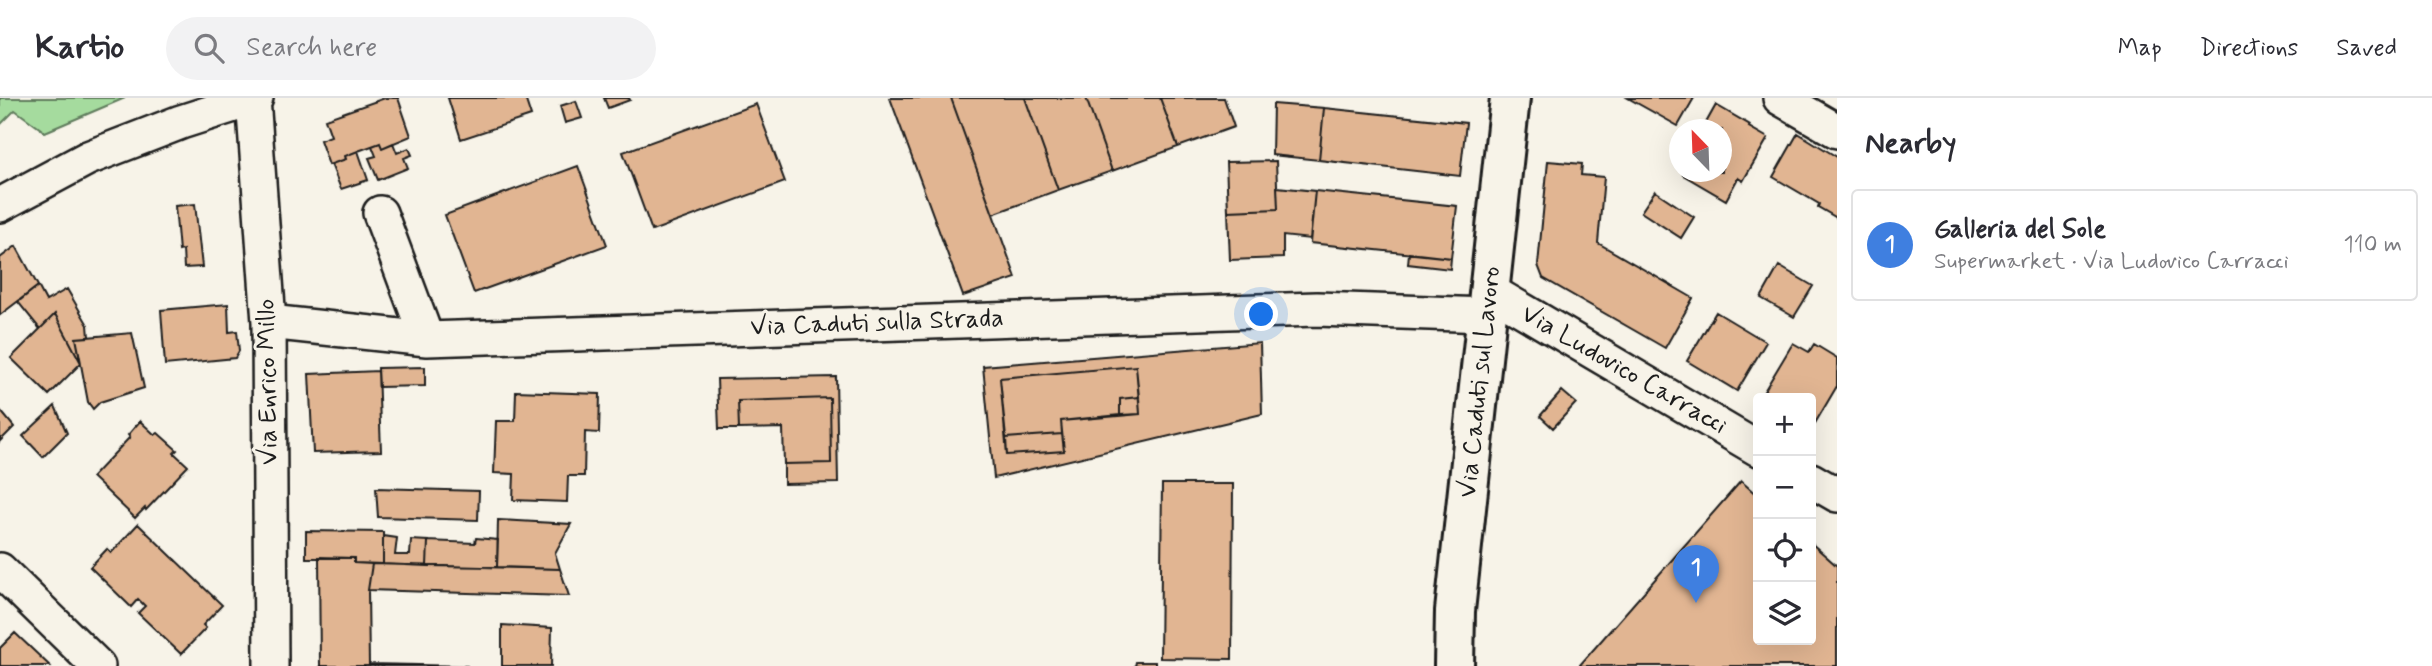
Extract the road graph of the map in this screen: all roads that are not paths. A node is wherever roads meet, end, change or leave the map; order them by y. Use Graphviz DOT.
graph roads {
  1 [pos="254,98"];
  2 [pos="1510,98"];
  3 [pos="1783,99"];
  4 [pos="1837,131"];
  5 [pos="0,205"];
  6 [pos="380,213"];
  7 [pos="1488,303"];
  8 [pos="269,322"];
  9 [pos="427,339"];
  10 [pos="1753,446"];
  11 [pos="1816,483"];
  12 [pos="1837,495"];
  13 [pos="7,590"];
  14 [pos="97,666"];
  15 [pos="271,666"];
  16 [pos="1454,666"];
  1 -- 5 [label="street"];
  1 -- 8 [label="street, Via Enrico Millo"];
  2 -- 7 [label="main road, Via Caduti sul Lavoro"];
  3 -- 4 [label="street"];
  6 -- 9 [label="street"];
  7 -- 9 [label="street, Via Caduti sulla Strada"];
  7 -- 10 [label="street, Via Ludovico Carracci"];
  7 -- 16 [label="main road, Via Caduti sul Lavoro"];
  8 -- 9 [label="street, Via Caduti sulla Strada"];
  8 -- 15 [label="street, Via Enrico Millo"];
  11 -- 12 [label="street"];
  13 -- 14 [label="street"];
}
